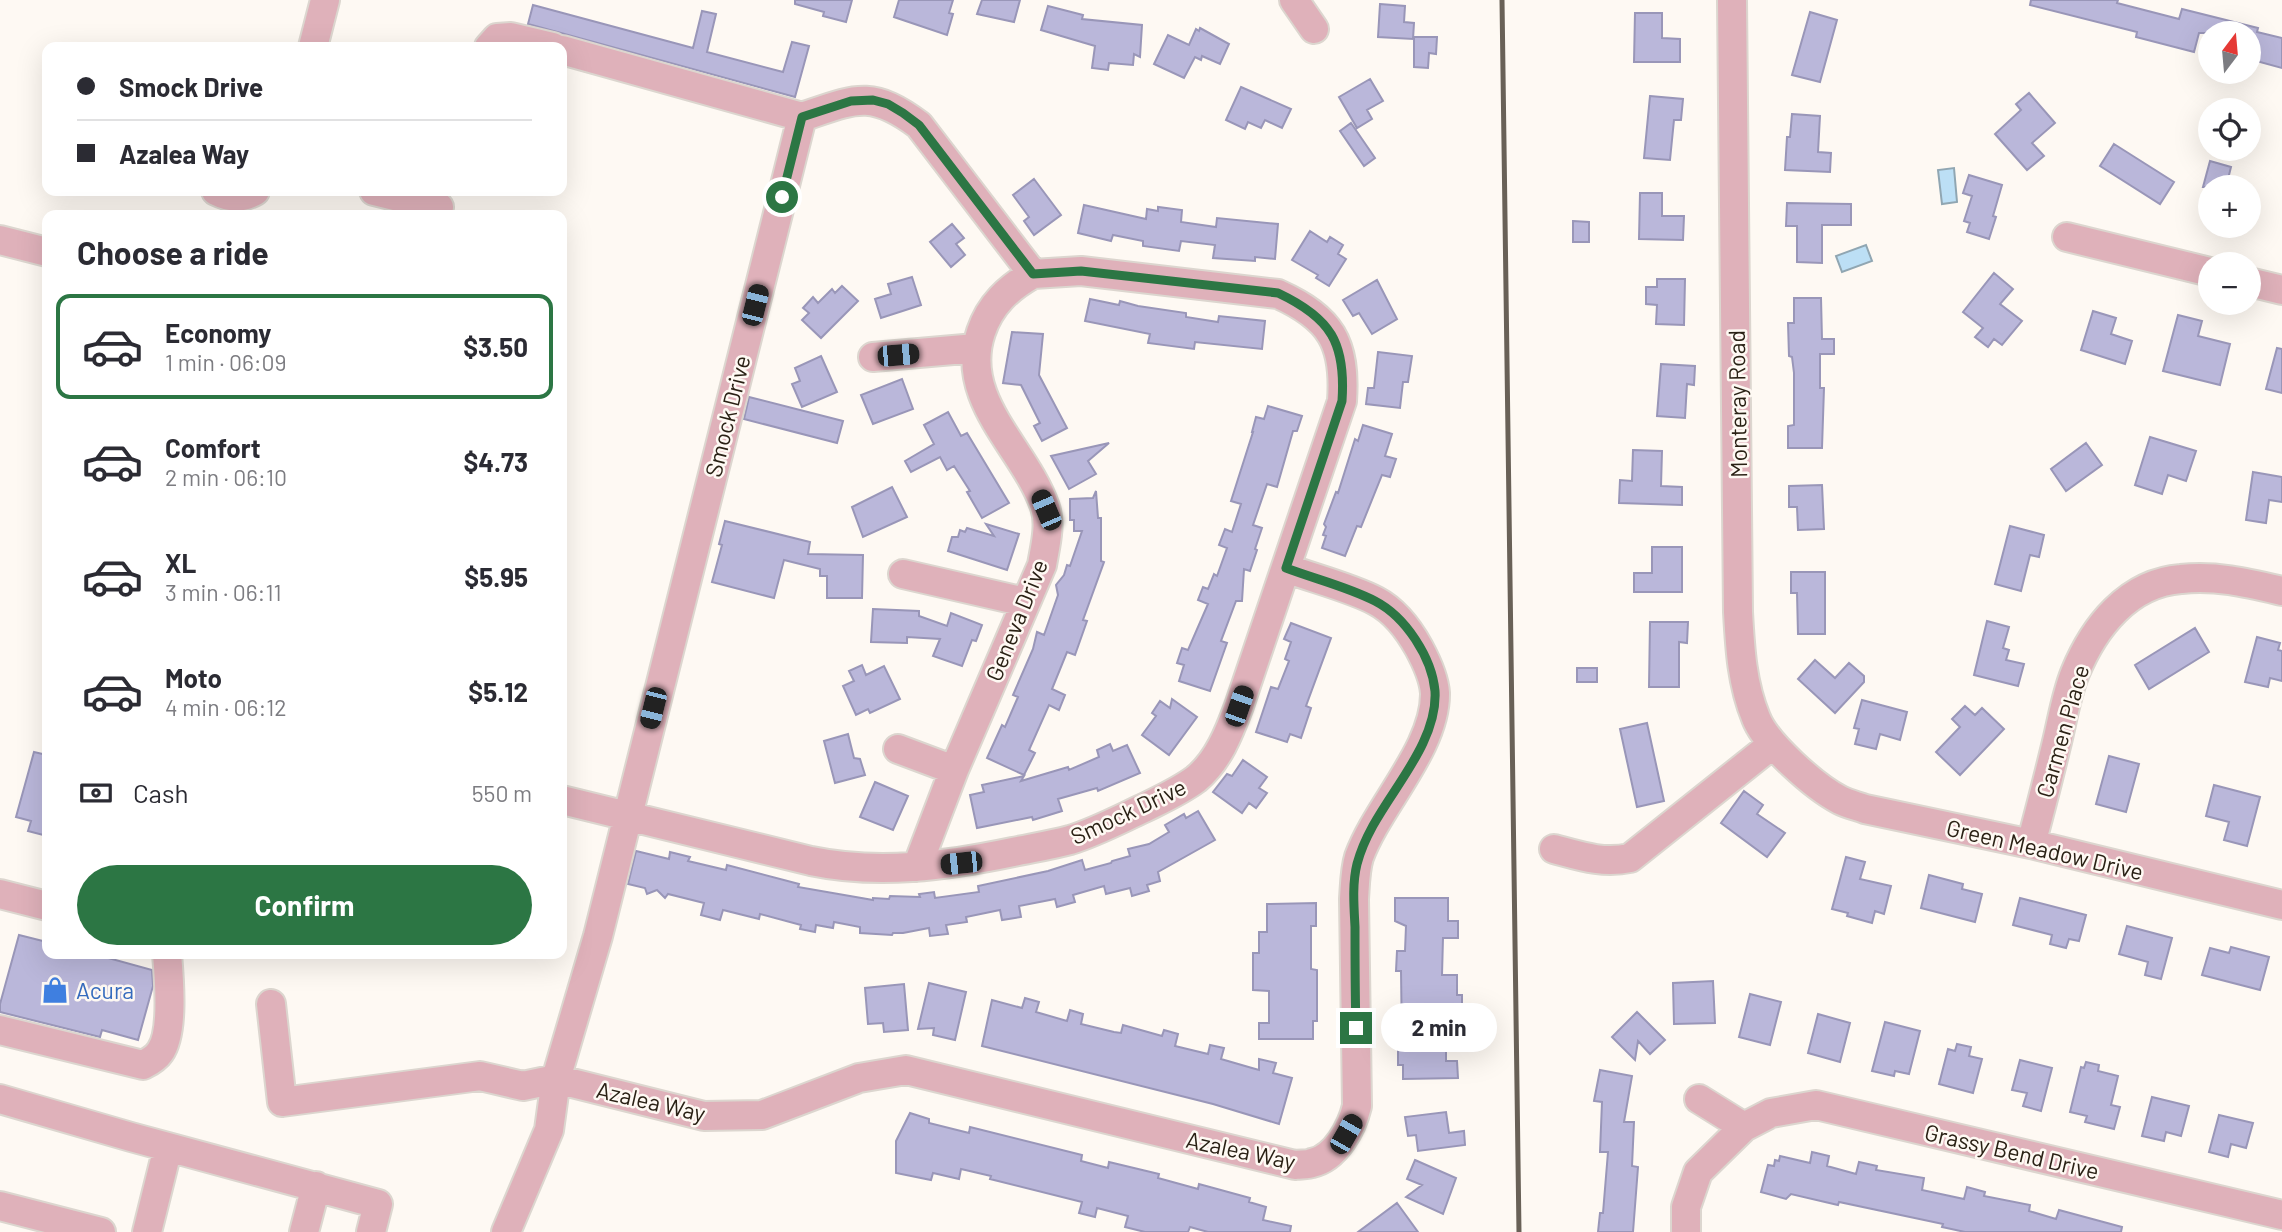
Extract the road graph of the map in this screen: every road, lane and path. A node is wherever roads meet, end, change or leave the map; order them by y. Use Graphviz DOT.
graph roads {
  1 [pos="324,0"];
  2 [pos="1294,0"];
  3 [pos="1732,0"];
  4 [pos="1314,29"];
  5 [pos="314,42"];
  6 [pos="493,42"];
  7 [pos="532,42"];
  8 [pos="567,51"];
  9 [pos="802,117"];
  10 [pos="401,196"];
  11 [pos="440,204"];
  12 [pos="2067,237"];
  13 [pos="0,240"];
  14 [pos="42,251"];
  15 [pos="2198,269"];
  16 [pos="1033,274"];
  17 [pos="2261,285"];
  18 [pos="2282,290"];
  19 [pos="976,348"];
  20 [pos="873,357"];
  21 [pos="1286,568"];
  22 [pos="903,574"];
  23 [pos="2282,591"];
  24 [pos="1026,603"];
  25 [pos="1773,744"];
  26 [pos="898,749"];
  27 [pos="954,770"];
  28 [pos="1814,781"];
  29 [pos="567,801"];
  30 [pos="626,816"];
  31 [pos="2031,844"];
  32 [pos="1554,849"];
  33 [pos="917,867"];
  34 [pos="0,894"];
  35 [pos="42,905"];
  36 [pos="2282,905"];
  37 [pos="167,959"];
  38 [pos="271,1004"];
  39 [pos="0,1030"];
  40 [pos="556,1079"];
  41 [pos="0,1099"];
  42 [pos="1699,1099"];
  43 [pos="1744,1127"];
  44 [pos="168,1147"];
  45 [pos="316,1186"];
  46 [pos="0,1206"];
  47 [pos="2282,1215"];
  48 [pos="91,1231"];
  49 [pos="147,1232"];
  50 [pos="304,1232"];
  51 [pos="371,1232"];
  52 [pos="506,1232"];
  53 [pos="1686,1232"];
  1 -- 5 [label="street"];
  2 -- 4 [label="street"];
  3 -- 25 [label="street, Monteray Road"];
  6 -- 7 [label="street"];
  8 -- 9 [label="street"];
  9 -- 16 [label="street"];
  9 -- 30 [label="street, Smock Drive"];
  10 -- 11 [label="street"];
  12 -- 15 [label="street"];
  13 -- 14 [label="street"];
  16 -- 19 [label="street, Geneva Drive"];
  16 -- 21 [label="street, Smock Drive"];
  17 -- 18 [label="street"];
  19 -- 20 [label="street"];
  19 -- 24 [label="street, Geneva Drive"];
  21 -- 33 [label="street, Smock Drive"];
  21 -- 40 [label="street, Azalea Way"];
  22 -- 24 [label="street"];
  23 -- 31 [label="street, Carmen Place"];
  24 -- 27 [label="street, Geneva Drive"];
  25 -- 28 [label="street, Monteray Road"];
  25 -- 32 [label="street"];
  26 -- 27 [label="street"];
  27 -- 33 [label="street, Geneva Drive"];
  28 -- 31 [label="street, Green Meadow Drive"];
  29 -- 30 [label="street, Smock Drive"];
  30 -- 33 [label="street, Smock Drive"];
  30 -- 40 [label="street"];
  31 -- 36 [label="street, Green Meadow Drive"];
  34 -- 35 [label="street"];
  37 -- 39 [label="street"];
  38 -- 40 [label="street"];
  40 -- 52 [label="street"];
  41 -- 44 [label="street"];
  42 -- 43 [label="street"];
  43 -- 47 [label="street, Grassy Bend Drive"];
  43 -- 53 [label="street"];
  44 -- 45 [label="street"];
  44 -- 49 [label="street"];
  45 -- 50 [label="street"];
  45 -- 51 [label="street"];
  46 -- 48 [label="street"];
}
